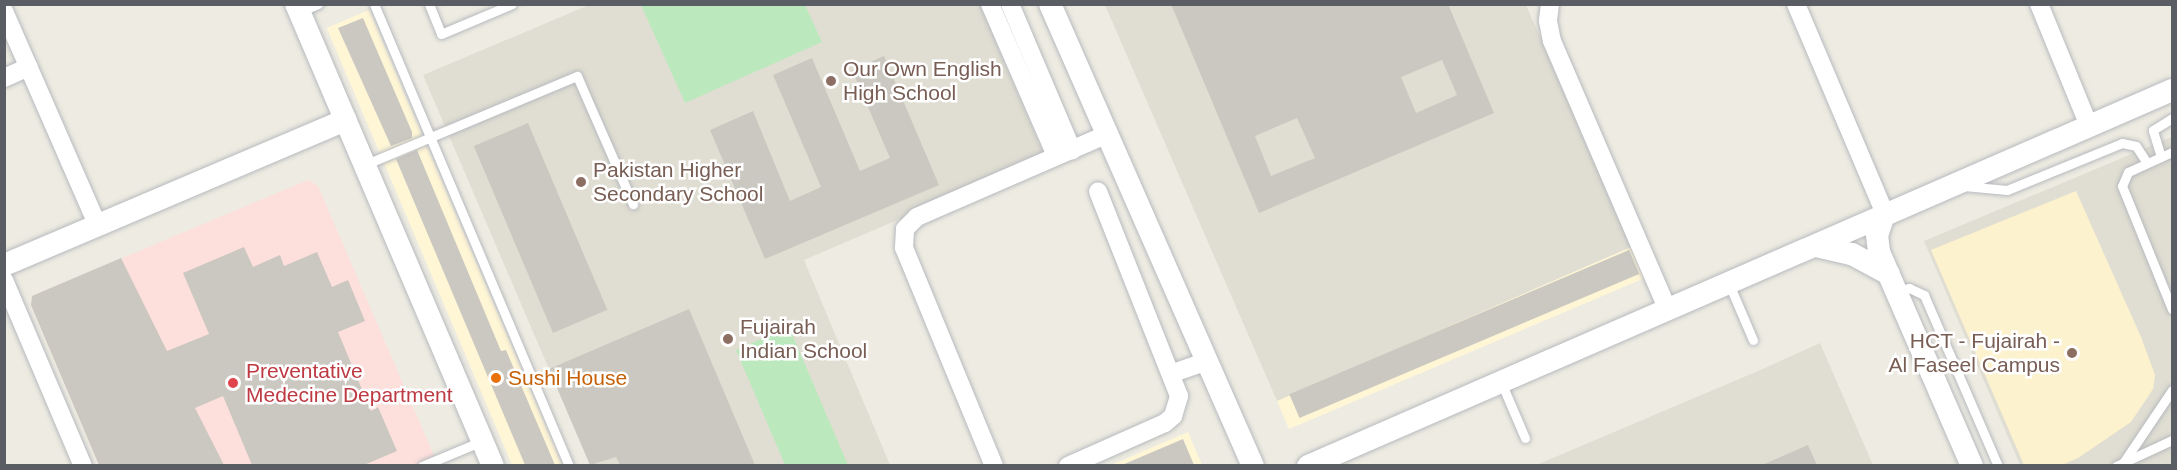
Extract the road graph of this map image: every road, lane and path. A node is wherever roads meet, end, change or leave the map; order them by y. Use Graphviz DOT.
graph roads {
  1 [pos="374,4"];
  2 [pos="429,4"];
  3 [pos="512,4"];
  4 [pos="990,4"];
  5 [pos="1010,4"];
  6 [pos="1050,4"];
  7 [pos="1550,4"];
  8 [pos="1796,4"];
  9 [pos="2039,4"];
  10 [pos="304,7"];
  11 [pos="4,11"];
  12 [pos="29,67"];
  13 [pos="4,78"];
  14 [pos="2172,90"];
  15 [pos="2172,118"];
  16 [pos="345,120"];
  17 [pos="2090,126"];
  18 [pos="1106,135"];
  19 [pos="431,137"];
  20 [pos="2172,152"];
  21 [pos="1064,153"];
  22 [pos="2161,157"];
  23 [pos="2147,163"];
  24 [pos="364,165"];
  25 [pos="1959,185"];
  26 [pos="1098,191"];
  27 [pos="633,204"];
  28 [pos="1885,217"];
  29 [pos="98,226"];
  30 [pos="1816,246"];
  31 [pos="4,265"];
  32 [pos="4,280"];
  33 [pos="1892,283"];
  34 [pos="1729,284"];
  35 [pos="2172,309"];
  36 [pos="1668,310"];
  37 [pos="1753,340"];
  38 [pos="1207,361"];
  39 [pos="1173,373"];
  40 [pos="1501,382"];
  41 [pos="2172,390"];
  42 [pos="1526,438"];
  43 [pos="2172,440"];
  44 [pos="482,441"];
  45 [pos="1317,464"];
  46 [pos="2119,464"];
  47 [pos="83,465"];
  48 [pos="422,465"];
  49 [pos="493,465"];
  50 [pos="569,465"];
  51 [pos="994,465"];
  52 [pos="1068,465"];
  53 [pos="1253,465"];
  54 [pos="1972,465"];
  55 [pos="1998,465"];
  1 -- 19 [label="lane"];
  2 -- 3 [label="lane"];
  4 -- 21 [label="street"];
  5 -- 21 [label="street"];
  6 -- 18 [label="street"];
  7 -- 36 [label="street"];
  8 -- 28 [label="street"];
  9 -- 17 [label="street"];
  10 -- 16 [label="street"];
  11 -- 12 [label="street"];
  12 -- 13 [label="street"];
  12 -- 29 [label="street"];
  14 -- 17 [label="street"];
  15 -- 22 [label="lane"];
  16 -- 24 [label="street"];
  16 -- 29 [label="street"];
  17 -- 25 [label="street"];
  18 -- 21 [label="street"];
  18 -- 38 [label="street"];
  19 -- 24 [label="lane"];
  19 -- 27 [label="lane"];
  19 -- 50 [label="lane"];
  20 -- 22 [label="lane"];
  21 -- 51 [label="street"];
  22 -- 23 [label="lane"];
  23 -- 25 [label="lane"];
  23 -- 35 [label="lane"];
  24 -- 44 [label="street"];
  25 -- 28 [label="street"];
  26 -- 39 [label="street"];
  28 -- 30 [label="street"];
  28 -- 33 [label="street"];
  29 -- 31 [label="street"];
  30 -- 33 [label="street"];
  30 -- 34 [label="street"];
  32 -- 47 [label="street"];
  33 -- 54 [label="street"];
  33 -- 55 [label="lane"];
  34 -- 36 [label="street"];
  34 -- 37 [label="lane"];
  36 -- 40 [label="street"];
  38 -- 39 [label="street"];
  38 -- 53 [label="street"];
  39 -- 52 [label="street"];
  40 -- 42 [label="lane"];
  40 -- 45 [label="street"];
  41 -- 46 [label="lane"];
  43 -- 46 [label="lane"];
  44 -- 48 [label="lane"];
  44 -- 49 [label="street"];
}
